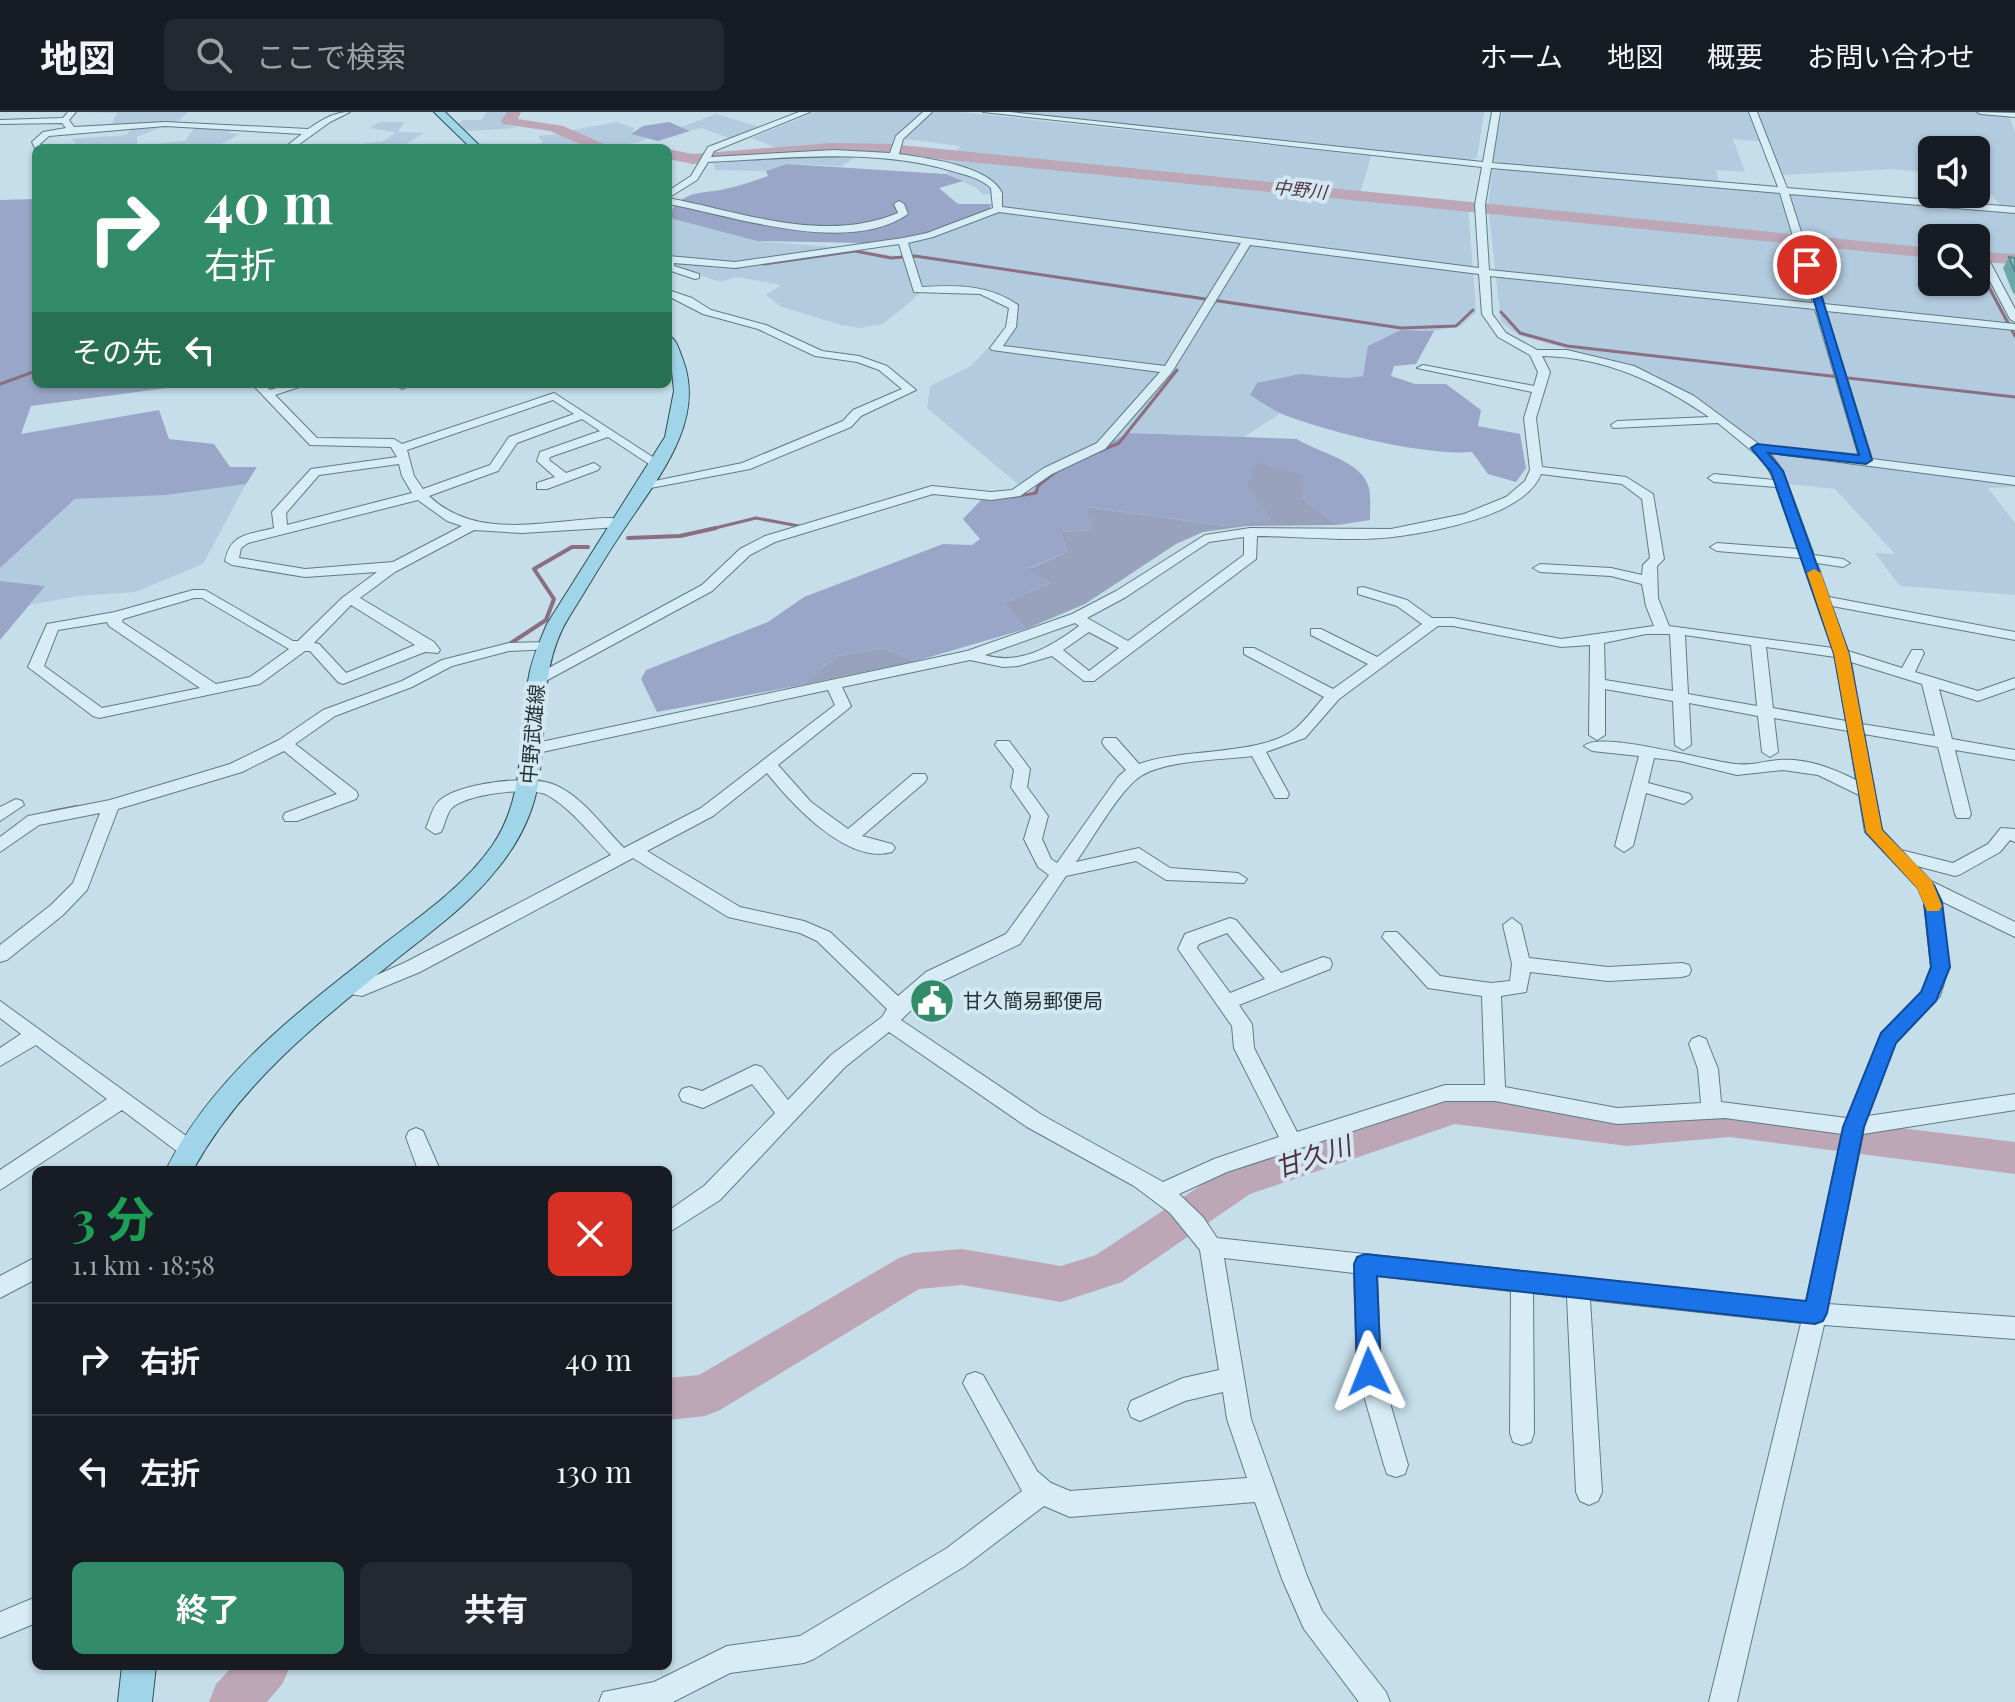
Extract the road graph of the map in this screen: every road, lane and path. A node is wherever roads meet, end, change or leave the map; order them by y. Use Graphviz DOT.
graph roads {
  1 [pos="72,112"];
  2 [pos="346,112"];
  3 [pos="439,112"];
  4 [pos="806,112"];
  5 [pos="928,112"];
  6 [pos="987,112"];
  7 [pos="1496,112"];
  8 [pos="1753,112"];
  9 [pos="1981,112"];
  10 [pos="2011,114"];
  11 [pos="65,120"];
  12 [pos="0,122"];
  13 [pos="71,130"];
  14 [pos="309,132"];
  15 [pos="35,144"];
  16 [pos="293,144"];
  17 [pos="467,144"];
  18 [pos="896,150"];
  19 [pos="704,158"];
  20 [pos="882,161"];
  21 [pos="1486,165"];
  22 [pos="1784,191"];
  23 [pos="672,195"];
  24 [pos="672,199"];
  25 [pos="899,204"];
  26 [pos="997,209"];
  27 [pos="2015,210"];
  28 [pos="903,241"];
  29 [pos="1247,241"];
  30 [pos="672,261"];
  31 [pos="672,268"];
  32 [pos="1484,272"];
  33 [pos="1990,272"];
  34 [pos="695,276"];
  35 [pos="672,294"];
  36 [pos="1819,307"];
  37 [pos="2015,319"];
  38 [pos="2010,326"];
  39 [pos="672,350"];
  40 [pos="1535,353"];
  41 [pos="1423,368"];
  42 [pos="1168,370"];
  43 [pos="262,389"];
  44 [pos="1538,390"];
  45 [pos="583,415"];
  46 [pos="1717,420"];
  47 [pos="1617,425"];
  48 [pos="609,432"];
  49 [pos="1757,448"];
  50 [pos="402,454"];
  51 [pos="1866,460"];
  52 [pos="659,465"];
  53 [pos="594,467"];
  54 [pos="1536,470"];
  55 [pos="564,478"];
  56 [pos="1714,478"];
  57 [pos="2015,481"];
  58 [pos="1781,484"];
  59 [pos="542,486"];
  60 [pos="645,487"];
  61 [pos="420,495"];
  62 [pos="620,523"];
  63 [pos="473,525"];
  64 [pos="281,531"];
  65 [pos="1250,532"];
  66 [pos="1717,547"];
  67 [pos="1808,556"];
  68 [pos="1843,563"];
  69 [pos="398,566"];
  70 [pos="1540,568"];
  71 [pos="1648,581"];
  72 [pos="1363,591"];
  73 [pos="351,599"];
  74 [pos="1823,600"];
  75 [pos="1951,606"];
  76 [pos="117,616"];
  77 [pos="1082,621"];
  78 [pos="1431,624"];
  79 [pos="1958,626"];
  80 [pos="1670,629"];
  81 [pos="1316,632"];
  82 [pos="2015,636"];
  83 [pos="1597,640"];
  84 [pos="1758,641"];
  85 [pos="429,645"];
  86 [pos="301,646"];
  87 [pos="548,646"];
  88 [pos="1128,647"];
  89 [pos="1055,651"];
  90 [pos="1249,651"];
  91 [pos="1917,653"];
  92 [pos="1842,654"];
  93 [pos="971,655"];
  94 [pos="447,663"];
  95 [pos="1377,663"];
  96 [pos="1906,674"];
  97 [pos="537,680"];
  98 [pos="1929,681"];
  99 [pos="1598,683"];
  100 [pos="2015,683"];
  101 [pos="834,686"];
  102 [pos="215,691"];
  103 [pos="1334,696"];
  104 [pos="1680,697"];
  105 [pos="1765,711"];
  106 [pos="1855,727"];
  107 [pos="1110,742"];
  108 [pos="1945,742"];
  109 [pos="285,744"];
  110 [pos="1003,745"];
  111 [pos="1683,745"];
  112 [pos="533,749"];
  113 [pos="1257,750"];
  114 [pos="1648,752"];
  115 [pos="1770,752"];
  116 [pos="2015,755"];
  117 [pos="768,764"];
  118 [pos="1136,771"];
  119 [pos="919,778"];
  120 [pos="530,784"];
  121 [pos="1640,786"];
  122 [pos="1867,792"];
  123 [pos="1281,794"];
  124 [pos="1684,798"];
  125 [pos="16,805"];
  126 [pos="111,805"];
  127 [pos="1963,814"];
  128 [pos="0,815"];
  129 [pos="291,817"];
  130 [pos="435,828"];
  131 [pos="851,836"];
  132 [pos="2015,836"];
  133 [pos="0,846"];
  134 [pos="1624,846"];
  135 [pos="886,848"];
  136 [pos="628,853"];
  137 [pos="1893,853"];
  138 [pos="1058,872"];
  139 [pos="1238,879"];
  140 [pos="1925,885"];
  141 [pos="1512,925"];
  142 [pos="2015,930"];
  143 [pos="1391,937"];
  144 [pos="0,955"];
  145 [pos="1323,964"];
  146 [pos="1521,964"];
  147 [pos="1682,970"];
  148 [pos="1278,982"];
  149 [pos="346,987"];
  150 [pos="1491,990"];
  151 [pos="1228,1002"];
  152 [pos="0,1008"];
  153 [pos="893,1015"];
  154 [pos="36,1035"];
  155 [pos="1699,1044"];
  156 [pos="0,1058"];
  157 [pos="1495,1093"];
  158 [pos="689,1095"];
  159 [pos="123,1099"];
  160 [pos="2015,1102"];
  161 [pos="1712,1110"];
  162 [pos="788,1115"];
  163 [pos="1853,1133"];
  164 [pos="416,1137"];
  165 [pos="1292,1142"];
  166 [pos="189,1149"];
  167 [pos="181,1166"];
  168 [pos="427,1166"];
  169 [pos="0,1181"];
  170 [pos="1170,1196"];
  171 [pos="672,1220"];
  172 [pos="1204,1236"];
  173 [pos="1365,1264"];
  174 [pos="32,1269"];
  175 [pos="1522,1281"];
  176 [pos="1578,1286"];
  177 [pos="0,1288"];
  178 [pos="1815,1313"];
  179 [pos="2015,1328"];
  180 [pos="1231,1379"];
  181 [pos="975,1383"];
  182 [pos="1140,1409"];
  183 [pos="1522,1433"];
  184 [pos="1396,1465"];
  185 [pos="1263,1489"];
  186 [pos="1042,1492"];
  187 [pos="1589,1492"];
  188 [pos="32,1612"];
  189 [pos="0,1625"];
  190 [pos="139,1670"];
  191 [pos="135,1702"];
  192 [pos="613,1702"];
  193 [pos="1376,1702"];
  194 [pos="1723,1702"];
  1 -- 11 [label="street"];
  2 -- 14 [label="street"];
  3 -- 17 [label="main road"];
  4 -- 19 [label="street"];
  5 -- 18 [label="street"];
  6 -- 21 [label="street"];
  7 -- 21 [label="street"];
  8 -- 22 [label="street"];
  9 -- 10 [label="street"];
  11 -- 12 [label="street"];
  11 -- 13 [label="street"];
  13 -- 14 [label="street"];
  13 -- 15 [label="street"];
  14 -- 16 [label="street"];
  18 -- 19 [label="street"];
  18 -- 20 [label="street"];
  18 -- 26 [label="street"];
  19 -- 23 [label="street"];
  21 -- 22 [label="street"];
  21 -- 32 [label="street"];
  22 -- 27 [label="street"];
  22 -- 36 [label="street"];
  24 -- 25 [label="street"];
  26 -- 28 [label="street"];
  26 -- 29 [label="street"];
  28 -- 30 [label="street"];
  28 -- 42 [label="street"];
  29 -- 32 [label="street"];
  29 -- 42 [label="street"];
  31 -- 34 [label="street"];
  32 -- 36 [label="street"];
  32 -- 40 [label="street"];
  33 -- 37 [label="street"];
  35 -- 60 [label="street"];
  36 -- 38 [label="street"];
  36 -- 51 [label="street"];
  39 -- 52 [label="main road, 中野武雄線"];
  40 -- 44 [label="street"];
  40 -- 46 [label="street"];
  41 -- 44 [label="street"];
  42 -- 97 [label="street"];
  43 -- 50 [label="street"];
  44 -- 54 [label="street"];
  45 -- 48 [label="street"];
  45 -- 50 [label="street"];
  45 -- 61 [label="street"];
  46 -- 47 [label="street"];
  46 -- 49 [label="street"];
  48 -- 52 [label="street"];
  48 -- 55 [label="street"];
  49 -- 51 [label="street"];
  49 -- 58 [label="street"];
  50 -- 61 [label="street"];
  50 -- 64 [label="street"];
  51 -- 57 [label="street"];
  52 -- 60 [label="main road, 中野武雄線"];
  53 -- 55 [label="street"];
  54 -- 65 [label="street"];
  54 -- 71 [label="street"];
  55 -- 59 [label="street"];
  56 -- 58 [label="street"];
  58 -- 67 [label="street"];
  60 -- 62 [label="main road, 中野武雄線"];
  61 -- 63 [label="street"];
  61 -- 64 [label="street"];
  62 -- 63 [label="street"];
  62 -- 87 [label="main road, 中野武雄線"];
  63 -- 69 [label="street"];
  64 -- 69 [label="street"];
  65 -- 77 [label="street"];
  65 -- 88 [label="street"];
  66 -- 67 [label="street"];
  67 -- 68 [label="street"];
  67 -- 74 [label="street"];
  69 -- 73 [label="street"];
  70 -- 71 [label="street"];
  71 -- 80 [label="street"];
  72 -- 78 [label="street"];
  73 -- 85 [label="street"];
  73 -- 86 [label="street"];
  74 -- 79 [label="street"];
  74 -- 92 [label="street"];
  75 -- 79 [label="street"];
  76 -- 86 [label="street"];
  76 -- 102 [label="street"];
  76 -- 102 [label="street"];
  77 -- 88 [label="street"];
  77 -- 89 [label="street"];
  77 -- 93 [label="street"];
  78 -- 83 [label="street"];
  78 -- 95 [label="street"];
  79 -- 82 [label="street"];
  80 -- 83 [label="street"];
  80 -- 84 [label="street"];
  80 -- 104 [label="street"];
  81 -- 95 [label="street"];
  83 -- 99 [label="street"];
  84 -- 92 [label="street"];
  84 -- 105 [label="street"];
  85 -- 86 [label="street"];
  85 -- 94 [label="street"];
  86 -- 102 [label="street"];
  87 -- 94 [label="street"];
  87 -- 97 [label="main road, 中野武雄線"];
  88 -- 89 [label="street"];
  89 -- 93 [label="street"];
  90 -- 103 [label="street"];
  91 -- 96 [label="street"];
  92 -- 96 [label="street"];
  92 -- 106 [label="street"];
  93 -- 101 [label="street"];
  94 -- 109 [label="street"];
  95 -- 103 [label="street"];
  96 -- 98 [label="street"];
  97 -- 112 [label="main road, 中野武雄線"];
  98 -- 100 [label="street"];
  98 -- 108 [label="street"];
  99 -- 104 [label="street"];
  99 -- 114 [label="street"];
  101 -- 112 [label="street"];
  101 -- 117 [label="street"];
  103 -- 113 [label="street"];
  104 -- 105 [label="street"];
  104 -- 111 [label="street"];
  105 -- 106 [label="street"];
  105 -- 115 [label="street"];
  106 -- 108 [label="street"];
  106 -- 122 [label="street"];
  107 -- 118 [label="street"];
  108 -- 116 [label="street"];
  108 -- 127 [label="street"];
  109 -- 126 [label="street"];
  109 -- 129 [label="street"];
  110 -- 138 [label="street"];
  112 -- 120 [label="main road, 中野武雄線"];
  113 -- 118 [label="street"];
  113 -- 123 [label="street"];
  114 -- 121 [label="street"];
  114 -- 122 [label="street"];
  117 -- 131 [label="street"];
  117 -- 136 [label="street"];
  118 -- 138 [label="street"];
  119 -- 131 [label="street"];
  120 -- 130 [label="street"];
  120 -- 136 [label="street"];
  120 -- 149 [label="main road, 中野武雄線"];
  121 -- 124 [label="street"];
  121 -- 134 [label="street"];
  122 -- 137 [label="street"];
  125 -- 128 [label="street"];
  126 -- 133 [label="street"];
  126 -- 144 [label="street"];
  131 -- 135 [label="street"];
  132 -- 137 [label="street"];
  136 -- 149 [label="street"];
  136 -- 153 [label="street"];
  137 -- 140 [label="street"];
  138 -- 139 [label="street"];
  138 -- 153 [label="street"];
  140 -- 142 [label="street"];
  140 -- 163 [label="street"];
  141 -- 146 [label="street"];
  143 -- 150 [label="street"];
  145 -- 148 [label="street"];
  146 -- 147 [label="street"];
  146 -- 150 [label="street"];
  148 -- 151 [label="street"];
  148 -- 151 [label="street"];
  149 -- 166 [label="main road, 中野武雄線"];
  150 -- 157 [label="street"];
  151 -- 165 [label="street"];
  152 -- 154 [label="street"];
  153 -- 162 [label="street"];
  153 -- 170 [label="street"];
  154 -- 156 [label="street"];
  154 -- 159 [label="street"];
  155 -- 161 [label="street"];
  157 -- 161 [label="street"];
  157 -- 165 [label="street"];
  158 -- 162 [label="street"];
  159 -- 166 [label="street"];
  159 -- 169 [label="street"];
  160 -- 163 [label="street"];
  161 -- 163 [label="street"];
  162 -- 171 [label="street"];
  163 -- 178 [label="street"];
  164 -- 168 [label="street"];
  165 -- 170 [label="street"];
  166 -- 167 [label="main road, 中野武雄線"];
  170 -- 172 [label="street"];
  172 -- 173 [label="street"];
  172 -- 180 [label="street"];
  173 -- 175 [label="street"];
  173 -- 184 [label="street"];
  174 -- 177 [label="street"];
  175 -- 176 [label="street"];
  175 -- 183 [label="street"];
  176 -- 178 [label="street"];
  176 -- 187 [label="street"];
  178 -- 179 [label="street"];
  178 -- 194 [label="street"];
  180 -- 182 [label="street"];
  180 -- 185 [label="street"];
  181 -- 186 [label="street"];
  185 -- 186 [label="street"];
  185 -- 193 [label="street"];
  186 -- 192 [label="street"];
  188 -- 189 [label="street"];
  190 -- 191 [label="main road"];
}
